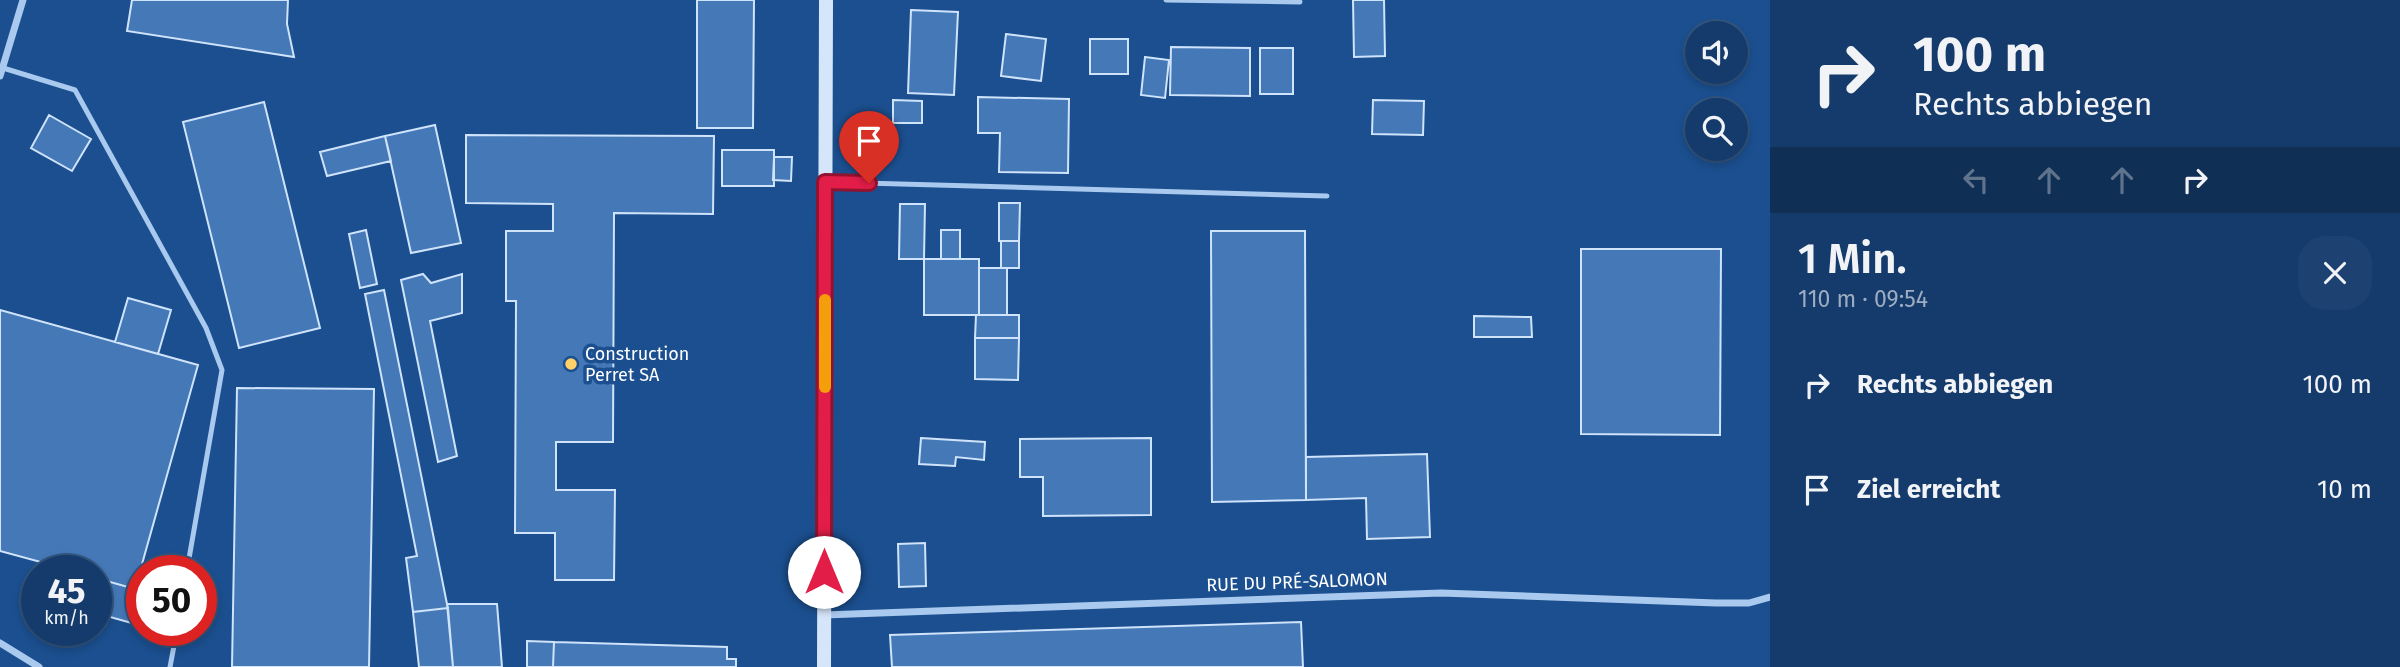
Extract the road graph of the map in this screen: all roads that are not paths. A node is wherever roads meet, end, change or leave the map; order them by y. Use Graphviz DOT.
graph roads {
  1 [pos="23,0"];
  2 [pos="826,0"];
  3 [pos="1166,0"];
  4 [pos="1300,2"];
  5 [pos="1,72"];
  6 [pos="825,182"];
  7 [pos="1326,196"];
  8 [pos="190,555"];
  9 [pos="1770,597"];
  10 [pos="824,615"];
  11 [pos="0,643"];
  12 [pos="174,646"];
  13 [pos="39,667"];
  14 [pos="170,667"];
  15 [pos="824,667"];
  1 -- 5 [label="street"];
  2 -- 6 [label="main road"];
  3 -- 4 [label="lane"];
  5 -- 8 [label="lane"];
  6 -- 7 [label="lane"];
  6 -- 10 [label="main road"];
  9 -- 10 [label="street, RUE DU PRÉ-SALOMON"];
  10 -- 15 [label="main road"];
  11 -- 13 [label="street"];
  12 -- 14 [label="lane"];
}
